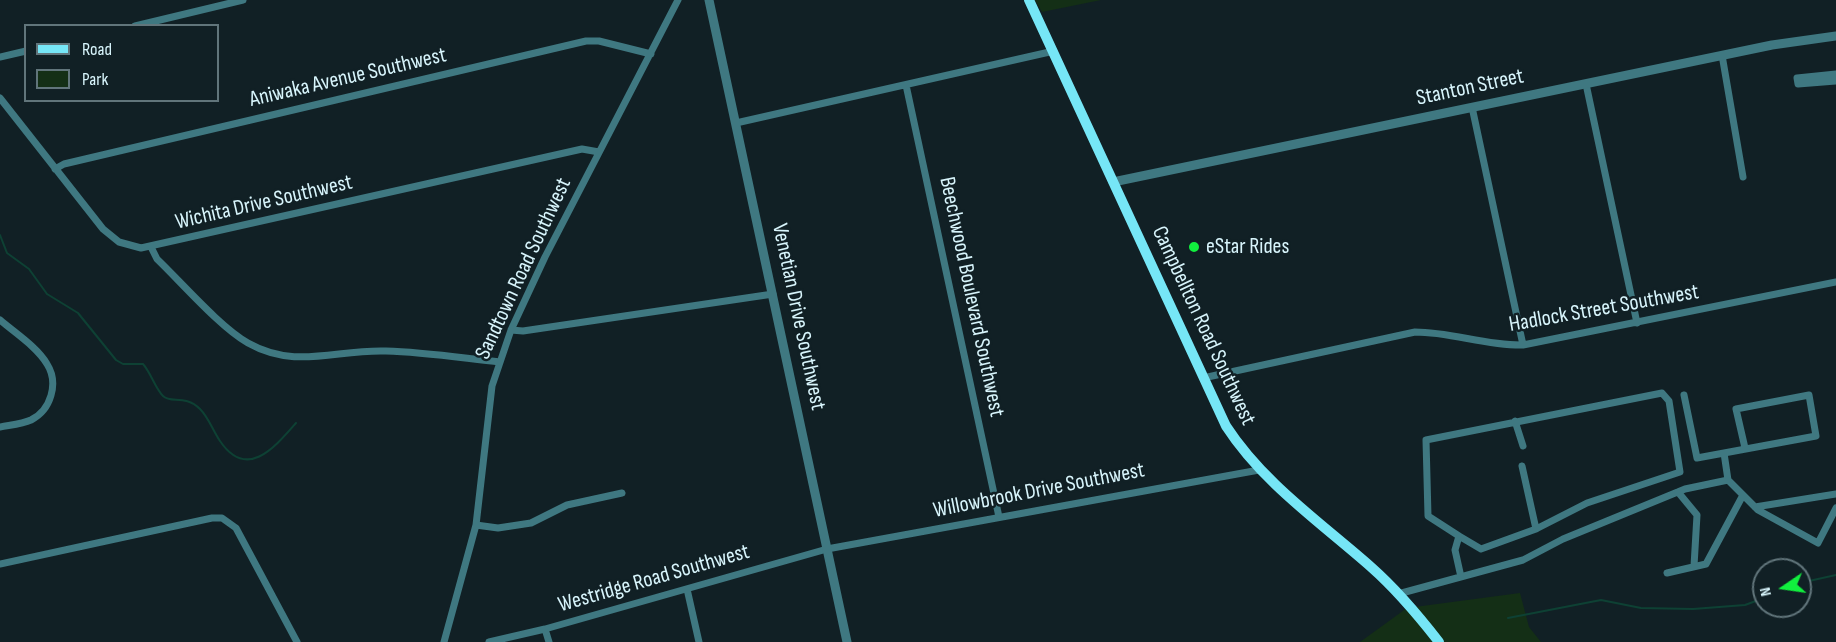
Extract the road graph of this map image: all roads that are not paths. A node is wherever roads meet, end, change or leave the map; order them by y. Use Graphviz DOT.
graph roads {
  1 [pos="243,0"];
  2 [pos="678,0"];
  3 [pos="710,0"];
  4 [pos="1029,0"];
  5 [pos="143,24"];
  6 [pos="1836,36"];
  7 [pos="24,51"];
  8 [pos="1054,51"];
  9 [pos="651,54"];
  10 [pos="1722,55"];
  11 [pos="0,57"];
  12 [pos="1836,74"];
  13 [pos="1836,81"];
  14 [pos="1586,84"];
  15 [pos="906,85"];
  16 [pos="0,98"];
  17 [pos="1472,107"];
  18 [pos="736,123"];
  19 [pos="599,152"];
  20 [pos="56,169"];
  21 [pos="1743,177"];
  22 [pos="1113,182"];
  23 [pos="151,247"];
  24 [pos="1836,282"];
  25 [pos="773,294"];
  26 [pos="0,320"];
  27 [pos="1637,323"];
  28 [pos="511,330"];
  29 [pos="1523,345"];
  30 [pos="500,362"];
  31 [pos="1203,378"];
  32 [pos="1684,395"];
  33 [pos="1515,421"];
  34 [pos="0,428"];
  35 [pos="1522,446"];
  36 [pos="1745,448"];
  37 [pos="1724,453"];
  38 [pos="1522,466"];
  39 [pos="1259,470"];
  40 [pos="1728,480"];
  41 [pos="1678,492"];
  42 [pos="622,493"];
  43 [pos="1836,494"];
  44 [pos="1743,495"];
  45 [pos="1755,507"];
  46 [pos="1836,508"];
  47 [pos="999,517"];
  48 [pos="476,525"];
  49 [pos="1536,529"];
  50 [pos="1459,536"];
  51 [pos="827,549"];
  52 [pos="0,564"];
  53 [pos="1694,567"];
  54 [pos="1667,573"];
  55 [pos="1461,577"];
  56 [pos="687,589"];
  57 [pos="1398,594"];
  58 [pos="545,629"];
  59 [pos="297,642"];
  60 [pos="444,642"];
  61 [pos="489,642"];
  62 [pos="549,642"];
  63 [pos="699,642"];
  64 [pos="847,642"];
  65 [pos="1439,642"];
  1 -- 5 [label="street"];
  2 -- 9 [label="street, Sandtown Road Southwest"];
  3 -- 18 [label="street, Venetian Drive Southwest"];
  4 -- 8 [label="main road, Campbellton Road Southwest"];
  6 -- 10 [label="street, Stanton Street"];
  7 -- 11 [label="street"];
  8 -- 15 [label="street"];
  8 -- 22 [label="main road, Campbellton Road Southwest"];
  9 -- 19 [label="street, Sandtown Road Southwest"];
  9 -- 20 [label="street, Aniwaka Avenue Southwest"];
  10 -- 14 [label="street, Stanton Street"];
  10 -- 21 [label="street"];
  12 -- 13 [label="street"];
  14 -- 17 [label="street, Stanton Street"];
  14 -- 27 [label="street"];
  15 -- 18 [label="street"];
  15 -- 47 [label="street, Beechwood Boulevard Southwest"];
  16 -- 20 [label="street, Wichita Drive Southwest"];
  17 -- 22 [label="street, Stanton Street"];
  17 -- 29 [label="street"];
  18 -- 25 [label="street, Venetian Drive Southwest"];
  19 -- 23 [label="street, Wichita Drive Southwest"];
  19 -- 28 [label="street, Sandtown Road Southwest"];
  20 -- 23 [label="street, Wichita Drive Southwest"];
  22 -- 31 [label="main road, Campbellton Road Southwest"];
  23 -- 30 [label="street"];
  24 -- 27 [label="street, Hadlock Street Southwest"];
  25 -- 28 [label="street"];
  25 -- 51 [label="street, Venetian Drive Southwest"];
  26 -- 34 [label="street"];
  27 -- 29 [label="street, Hadlock Street Southwest"];
  28 -- 30 [label="street, Sandtown Road Southwest"];
  29 -- 31 [label="street, Hadlock Street Southwest"];
  30 -- 48 [label="street, Sandtown Road Southwest"];
  31 -- 39 [label="main road, Campbellton Road Southwest"];
  32 -- 37 [label="street"];
  33 -- 35 [label="street"];
  33 -- 49 [label="street"];
  33 -- 50 [label="street"];
  36 -- 36 [label="street"];
  36 -- 37 [label="street"];
  37 -- 40 [label="street"];
  38 -- 49 [label="street"];
  39 -- 47 [label="street, Willowbrook Drive Southwest"];
  39 -- 57 [label="main road, Campbellton Road Southwest"];
  40 -- 41 [label="street"];
  40 -- 44 [label="street"];
  41 -- 53 [label="street"];
  41 -- 55 [label="street"];
  42 -- 48 [label="street"];
  43 -- 45 [label="street"];
  44 -- 45 [label="street"];
  44 -- 53 [label="street"];
  45 -- 46 [label="street"];
  47 -- 51 [label="street, Willowbrook Drive Southwest"];
  48 -- 60 [label="street, Sandtown Road Southwest"];
  49 -- 50 [label="street"];
  50 -- 55 [label="street"];
  51 -- 56 [label="street, Westridge Road Southwest"];
  51 -- 64 [label="street, Venetian Drive Southwest"];
  52 -- 59 [label="street"];
  53 -- 54 [label="street"];
  55 -- 57 [label="street"];
  56 -- 58 [label="street, Westridge Road Southwest"];
  56 -- 63 [label="street"];
  57 -- 65 [label="main road, Campbellton Road Southwest"];
  58 -- 61 [label="street, Westridge Road Southwest"];
  58 -- 62 [label="street"];
}
